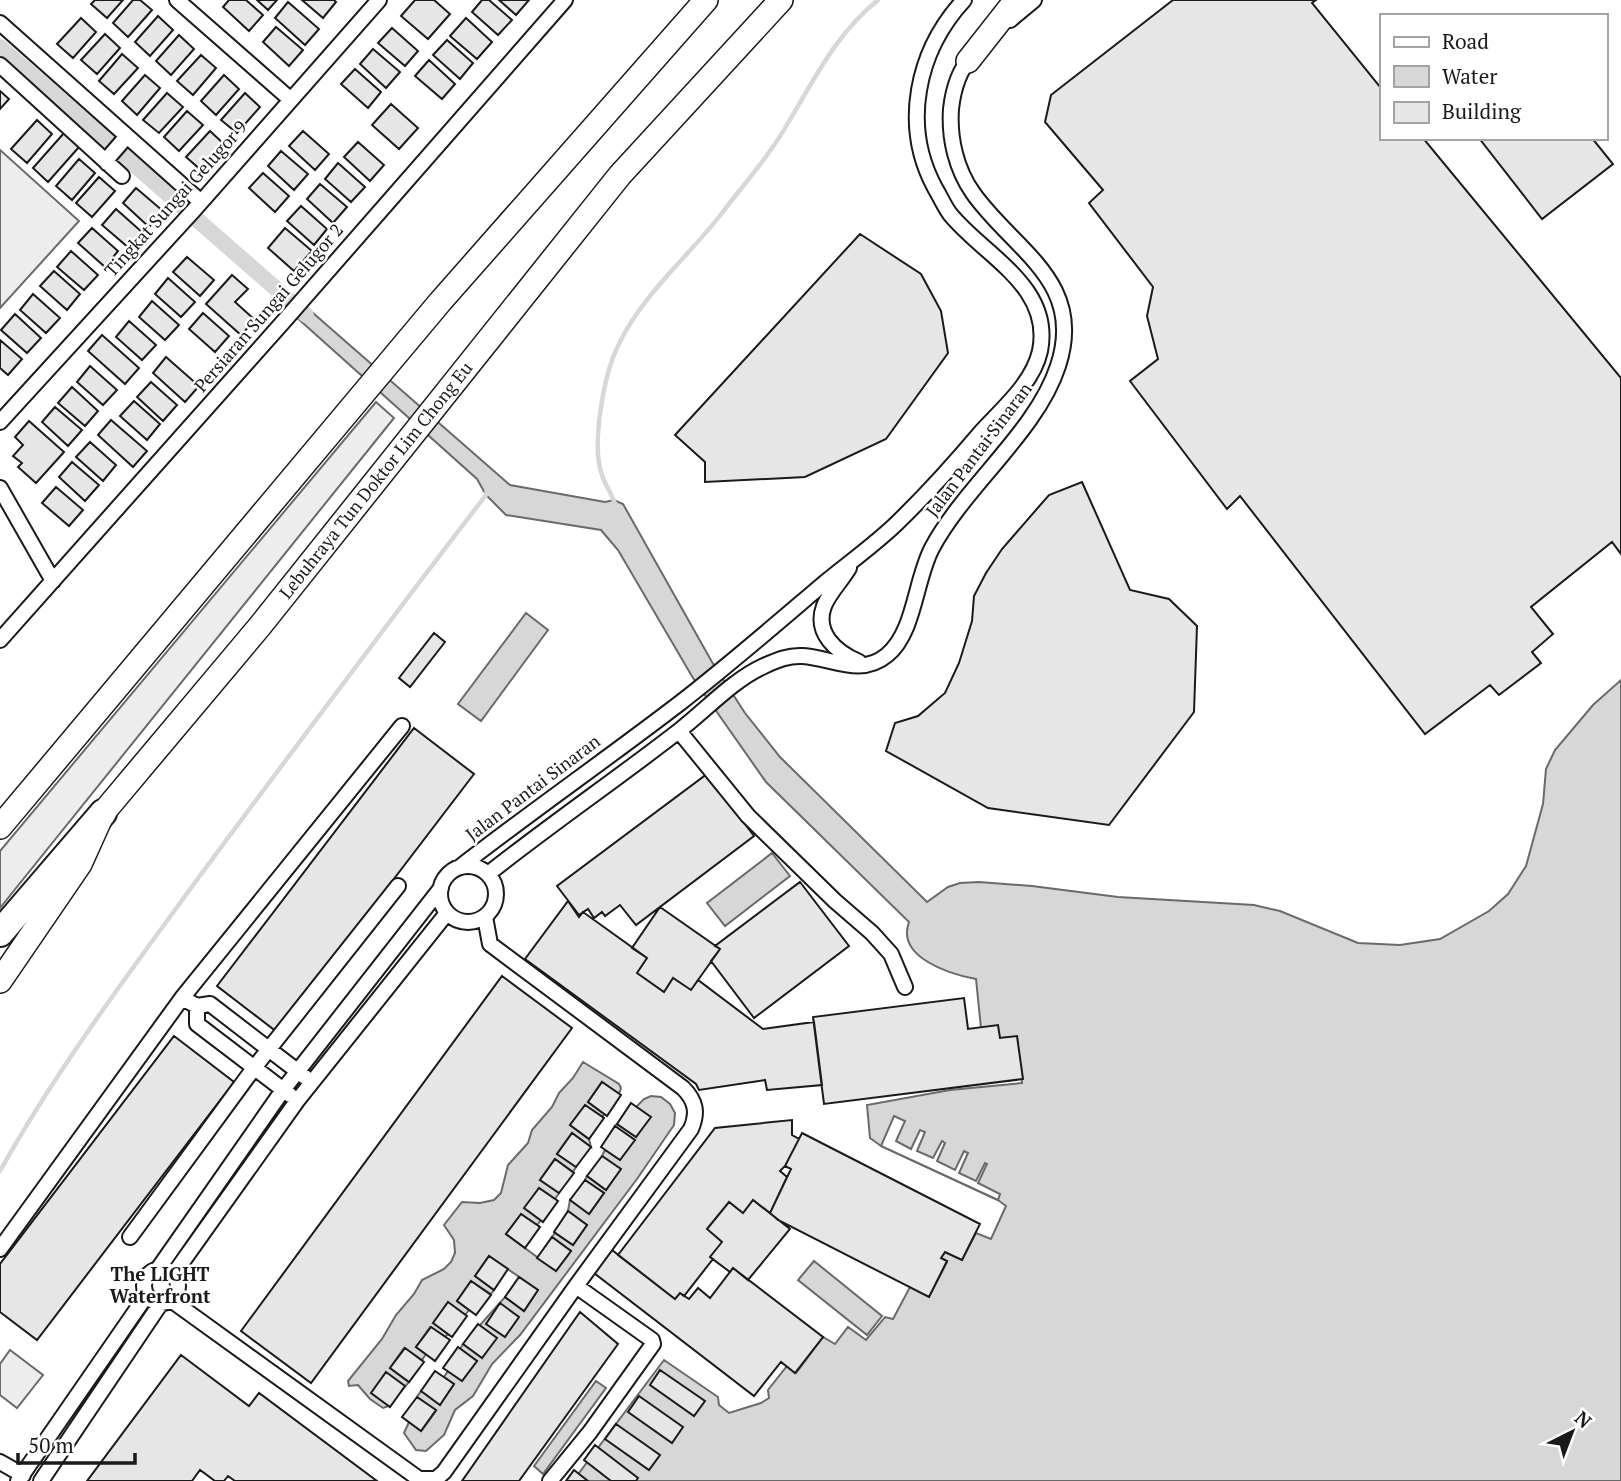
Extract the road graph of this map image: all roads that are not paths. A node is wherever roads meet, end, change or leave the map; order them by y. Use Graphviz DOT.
graph roads {
  1 [pos="379,0"];
  2 [pos="565,0"];
  3 [pos="694,0"];
  4 [pos="706,0"];
  5 [pos="781,0"];
  6 [pos="964,0"];
  7 [pos="1016,0"];
  8 [pos="1034,0"];
  9 [pos="186,3"];
  10 [pos="0,23"];
  11 [pos="662,48"];
  12 [pos="968,61"];
  13 [pos="0,65"];
  14 [pos="291,100"];
  15 [pos="124,139"];
  16 [pos="108,161"];
  17 [pos="122,176"];
  18 [pos="197,206"];
  19 [pos="0,422"];
  20 [pos="0,488"];
  21 [pos="858,555"];
  22 [pos="53,581"];
  23 [pos="0,640"];
  24 [pos="863,664"];
  25 [pos="402,726"];
  26 [pos="679,731"];
  27 [pos="103,813"];
  28 [pos="0,827"];
  29 [pos="460,867"];
  30 [pos="488,874"];
  31 [pos="398,886"];
  32 [pos="440,888"];
  33 [pos="447,912"];
  34 [pos="485,917"];
  35 [pos="0,933"];
  36 [pos="0,981"];
  37 [pos="905,987"];
  38 [pos="182,998"];
  39 [pos="197,1006"];
  40 [pos="269,1049"];
  41 [pos="254,1068"];
  42 [pos="297,1071"];
  43 [pos="312,1082"];
  44 [pos="282,1090"];
  45 [pos="297,1101"];
  46 [pos="130,1237"];
  47 [pos="0,1249"];
  48 [pos="158,1269"];
  49 [pos="173,1275"];
  50 [pos="576,1286"];
  51 [pos="146,1296"];
  52 [pos="166,1301"];
  53 [pos="0,1462"];
  54 [pos="20,1478"];
  55 [pos="419,1480"];
  56 [pos="40,1481"];
  57 [pos="550,1481"];
  1 -- 14 [label="street, Tingkat Sungai Gelugor 9"];
  2 -- 22 [label="street, Persiaran Sungai Gelugor 2"];
  3 -- 11 [label="highway"];
  4 -- 11 [label="highway"];
  5 -- 27 [label="highway, Lebuhraya Tun Doktor Lim Chong Eu"];
  6 -- 21 [label="street, Jalan Pantai Sinaran"];
  7 -- 12 [label="highway"];
  8 -- 12 [label="street"];
  9 -- 14 [label="street"];
  10 -- 15 [label="street"];
  11 -- 28 [label="highway"];
  12 -- 24 [label="street, Jalan Pantai Sinaran"];
  13 -- 16 [label="street"];
  14 -- 18 [label="street, Tingkat Sungai Gelugor 9"];
  15 -- 16 [label="street"];
  15 -- 18 [label="street"];
  16 -- 17 [label="street"];
  18 -- 19 [label="street, Tingkat Sungai Gelugor 9"];
  20 -- 22 [label="street"];
  21 -- 24 [label="street, Jalan Pantai Sinaran"];
  21 -- 29 [label="street, Jalan Pantai Sinaran"];
  22 -- 23 [label="street, Persiaran Sungai Gelugor 2"];
  24 -- 26 [label="street"];
  25 -- 38 [label="street"];
  26 -- 30 [label="street"];
  26 -- 37 [label="street"];
  27 -- 35 [label="highway"];
  27 -- 36 [label="highway, Lebuhraya Tun Doktor Lim Chong Eu"];
  29 -- 30 [label="street"];
  29 -- 32 [label="street"];
  30 -- 34 [label="street"];
  31 -- 40 [label="street"];
  32 -- 33 [label="street"];
  32 -- 42 [label="street"];
  33 -- 34 [label="street"];
  33 -- 43 [label="street"];
  34 -- 50 [label="street"];
  38 -- 39 [label="street"];
  38 -- 47 [label="street"];
  39 -- 40 [label="street"];
  39 -- 41 [label="street"];
  40 -- 41 [label="street"];
  40 -- 42 [label="street"];
  41 -- 44 [label="street"];
  41 -- 46 [label="street"];
  42 -- 43 [label="street"];
  42 -- 44 [label="street"];
  43 -- 45 [label="street"];
  44 -- 45 [label="street"];
  44 -- 48 [label="street"];
  45 -- 49 [label="street"];
  48 -- 49 [label="street"];
  48 -- 51 [label="street"];
  49 -- 52 [label="street"];
  50 -- 55 [label="street"];
  50 -- 57 [label="street"];
  51 -- 52 [label="street"];
  51 -- 54 [label="street"];
  52 -- 55 [label="street"];
  52 -- 56 [label="street"];
  53 -- 54 [label="street"];
}
